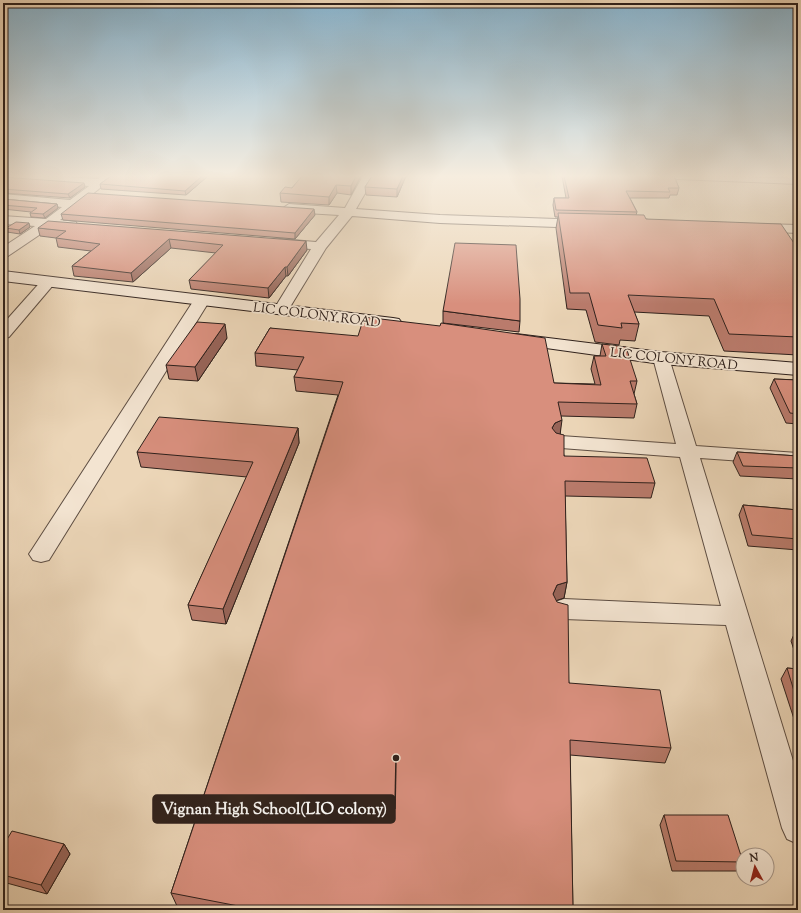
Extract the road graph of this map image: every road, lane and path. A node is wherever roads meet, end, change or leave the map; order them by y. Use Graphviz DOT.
graph roads {
  1 [pos="55,219"];
  2 [pos="343,219"];
  3 [pos="434,219"];
  4 [pos="3,220"];
  5 [pos="49,224"];
  6 [pos="596,224"];
  7 [pos="81,226"];
  8 [pos="744,227"];
  9 [pos="798,229"];
  10 [pos="264,242"];
  11 [pos="320,246"];
  12 [pos="5,251"];
  13 [pos="3,276"];
  14 [pos="49,281"];
  15 [pos="202,300"];
  16 [pos="282,309"];
  17 [pos="408,325"];
  18 [pos="3,334"];
  19 [pos="503,338"];
  20 [pos="661,358"];
  21 [pos="798,369"];
  22 [pos="561,442"];
  23 [pos="688,450"];
  24 [pos="798,459"];
  25 [pos="41,554"];
  26 [pos="564,609"];
  27 [pos="736,616"];
  28 [pos="798,828"];
  1 -- 5 [label="street"];
  2 -- 11 [label="street"];
  3 -- 6 [label="street"];
  4 -- 5 [label="street"];
  5 -- 7 [label="street"];
  5 -- 12 [label="street"];
  8 -- 9 [label="street"];
  10 -- 11 [label="street"];
  11 -- 16 [label="street"];
  13 -- 14 [label="main road, LIC COLONY ROAD"];
  14 -- 15 [label="main road, LIC COLONY ROAD"];
  14 -- 18 [label="street"];
  15 -- 16 [label="main road, LIC COLONY ROAD"];
  15 -- 25 [label="street"];
  16 -- 17 [label="main road, LIC COLONY ROAD"];
  19 -- 20 [label="main road, LIC COLONY ROAD"];
  20 -- 21 [label="main road, LIC COLONY ROAD"];
  20 -- 23 [label="street"];
  22 -- 23 [label="street"];
  23 -- 24 [label="street"];
  23 -- 27 [label="street"];
  26 -- 27 [label="street"];
  27 -- 28 [label="street"];
}
